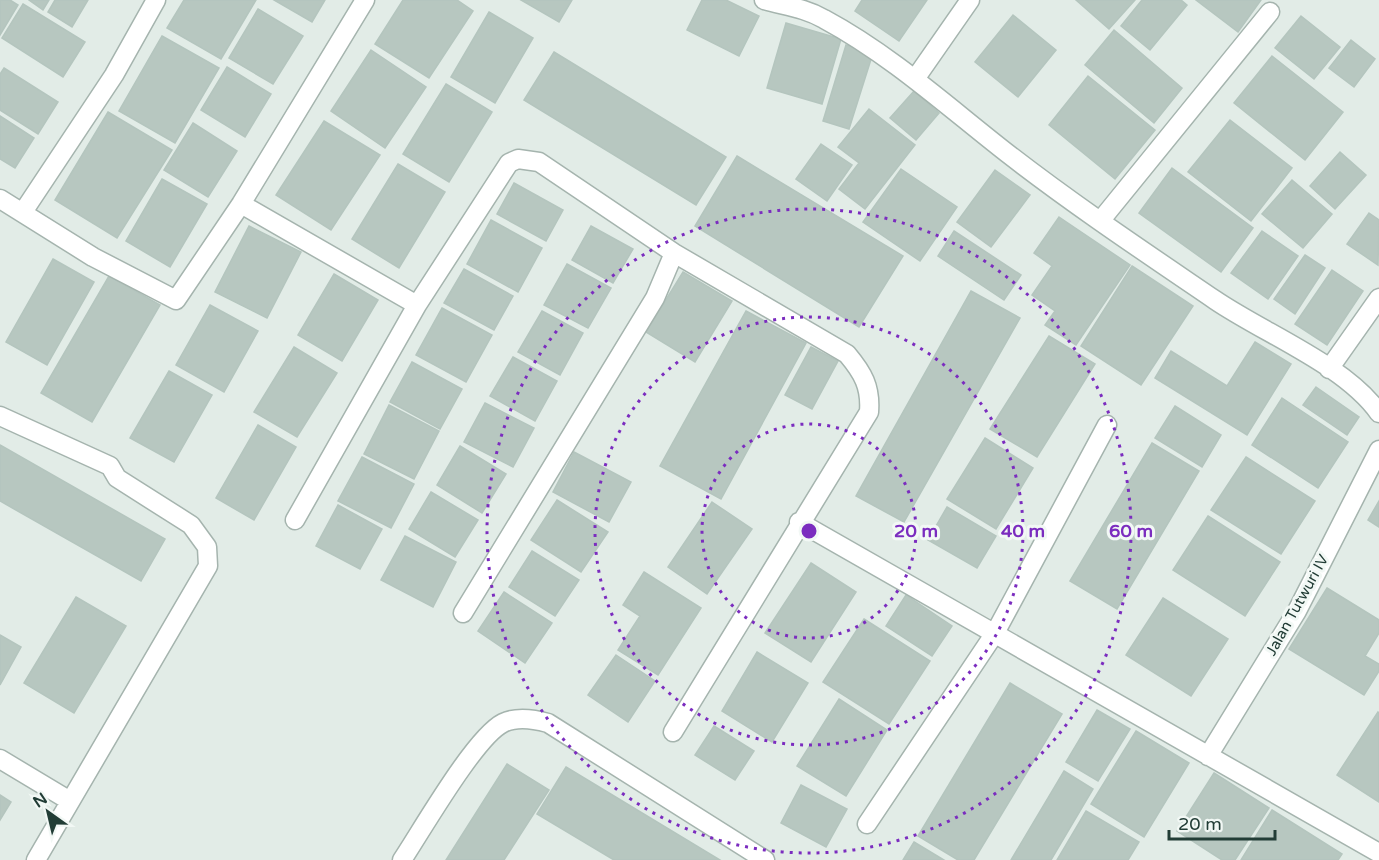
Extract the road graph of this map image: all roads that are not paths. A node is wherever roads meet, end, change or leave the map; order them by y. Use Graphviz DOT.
graph roads {
  1 [pos="156,0"];
  2 [pos="365,0"];
  3 [pos="764,0"];
  4 [pos="970,0"];
  5 [pos="1270,12"];
  6 [pos="915,79"];
  7 [pos="0,199"];
  8 [pos="241,204"];
  9 [pos="23,212"];
  10 [pos="1101,220"];
  11 [pos="674,253"];
  12 [pos="1379,298"];
  13 [pos="417,305"];
  14 [pos="1329,369"];
  15 [pos="1379,413"];
  16 [pos="0,416"];
  17 [pos="1107,426"];
  18 [pos="1379,450"];
  19 [pos="295,519"];
  20 [pos="800,522"];
  21 [pos="463,612"];
  22 [pos="995,633"];
  23 [pos="673,732"];
  24 [pos="1208,756"];
  25 [pos="0,759"];
  26 [pos="70,801"];
  27 [pos="867,824"];
  28 [pos="1379,853"];
  29 [pos="36,860"];
  30 [pos="402,860"];
  31 [pos="765,860"];
  1 -- 9 [label="street"];
  2 -- 8 [label="street"];
  3 -- 6 [label="street"];
  4 -- 6 [label="street"];
  5 -- 10 [label="street"];
  6 -- 10 [label="street"];
  7 -- 9 [label="street"];
  8 -- 9 [label="street"];
  8 -- 13 [label="street"];
  10 -- 14 [label="street"];
  11 -- 13 [label="street"];
  11 -- 20 [label="street"];
  11 -- 21 [label="street"];
  12 -- 14 [label="street"];
  13 -- 19 [label="street"];
  14 -- 15 [label="street"];
  16 -- 26 [label="street"];
  17 -- 22 [label="street"];
  18 -- 24 [label="street, Jalan Tutwuri IV"];
  20 -- 22 [label="street"];
  20 -- 23 [label="street"];
  22 -- 24 [label="street"];
  22 -- 27 [label="street"];
  24 -- 28 [label="street"];
  25 -- 26 [label="street"];
  26 -- 29 [label="street"];
  30 -- 31 [label="street"];
}
